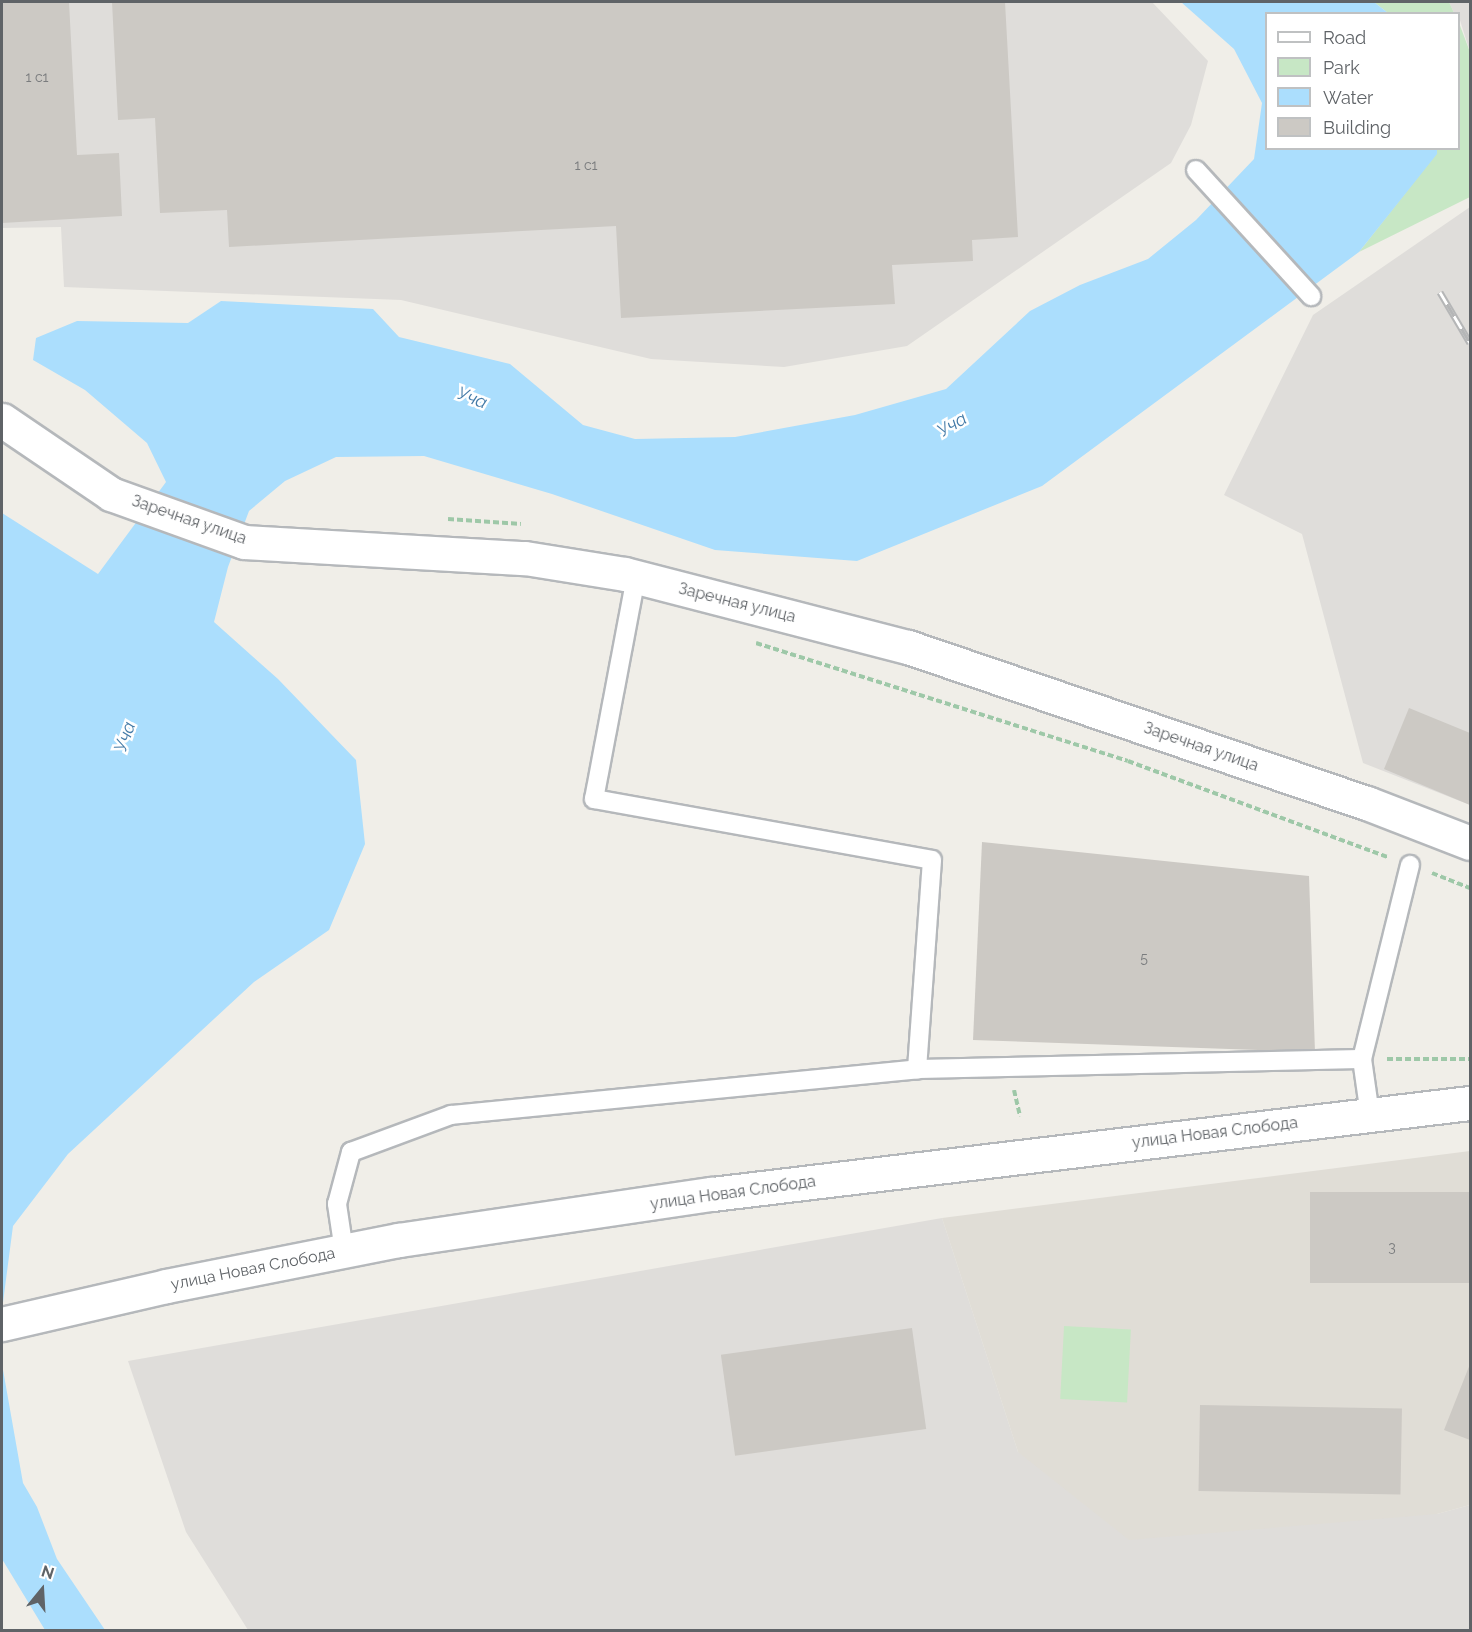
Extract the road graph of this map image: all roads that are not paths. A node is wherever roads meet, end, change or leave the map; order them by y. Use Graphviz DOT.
graph roads {
  1 [pos="1196,170"];
  2 [pos="1311,296"];
  3 [pos="2,420"];
  4 [pos="636,577"];
  5 [pos="1470,843"];
  6 [pos="1410,865"];
  7 [pos="1362,1059"];
  8 [pos="916,1069"];
  9 [pos="1470,1103"];
  10 [pos="1370,1115"];
  11 [pos="344,1251"];
  12 [pos="2,1324"];
  1 -- 2 [label="lane"];
  3 -- 4 [label="main road, Заречная улица"];
  4 -- 5 [label="main road, Заречная улица"];
  4 -- 8 [label="lane"];
  6 -- 7 [label="lane"];
  7 -- 8 [label="lane"];
  7 -- 10 [label="lane"];
  8 -- 11 [label="lane"];
  9 -- 10 [label="main road, улица Новая Слобода"];
  10 -- 11 [label="main road, улица Новая Слобода"];
  11 -- 12 [label="main road, улица Новая Слобода"];
}
